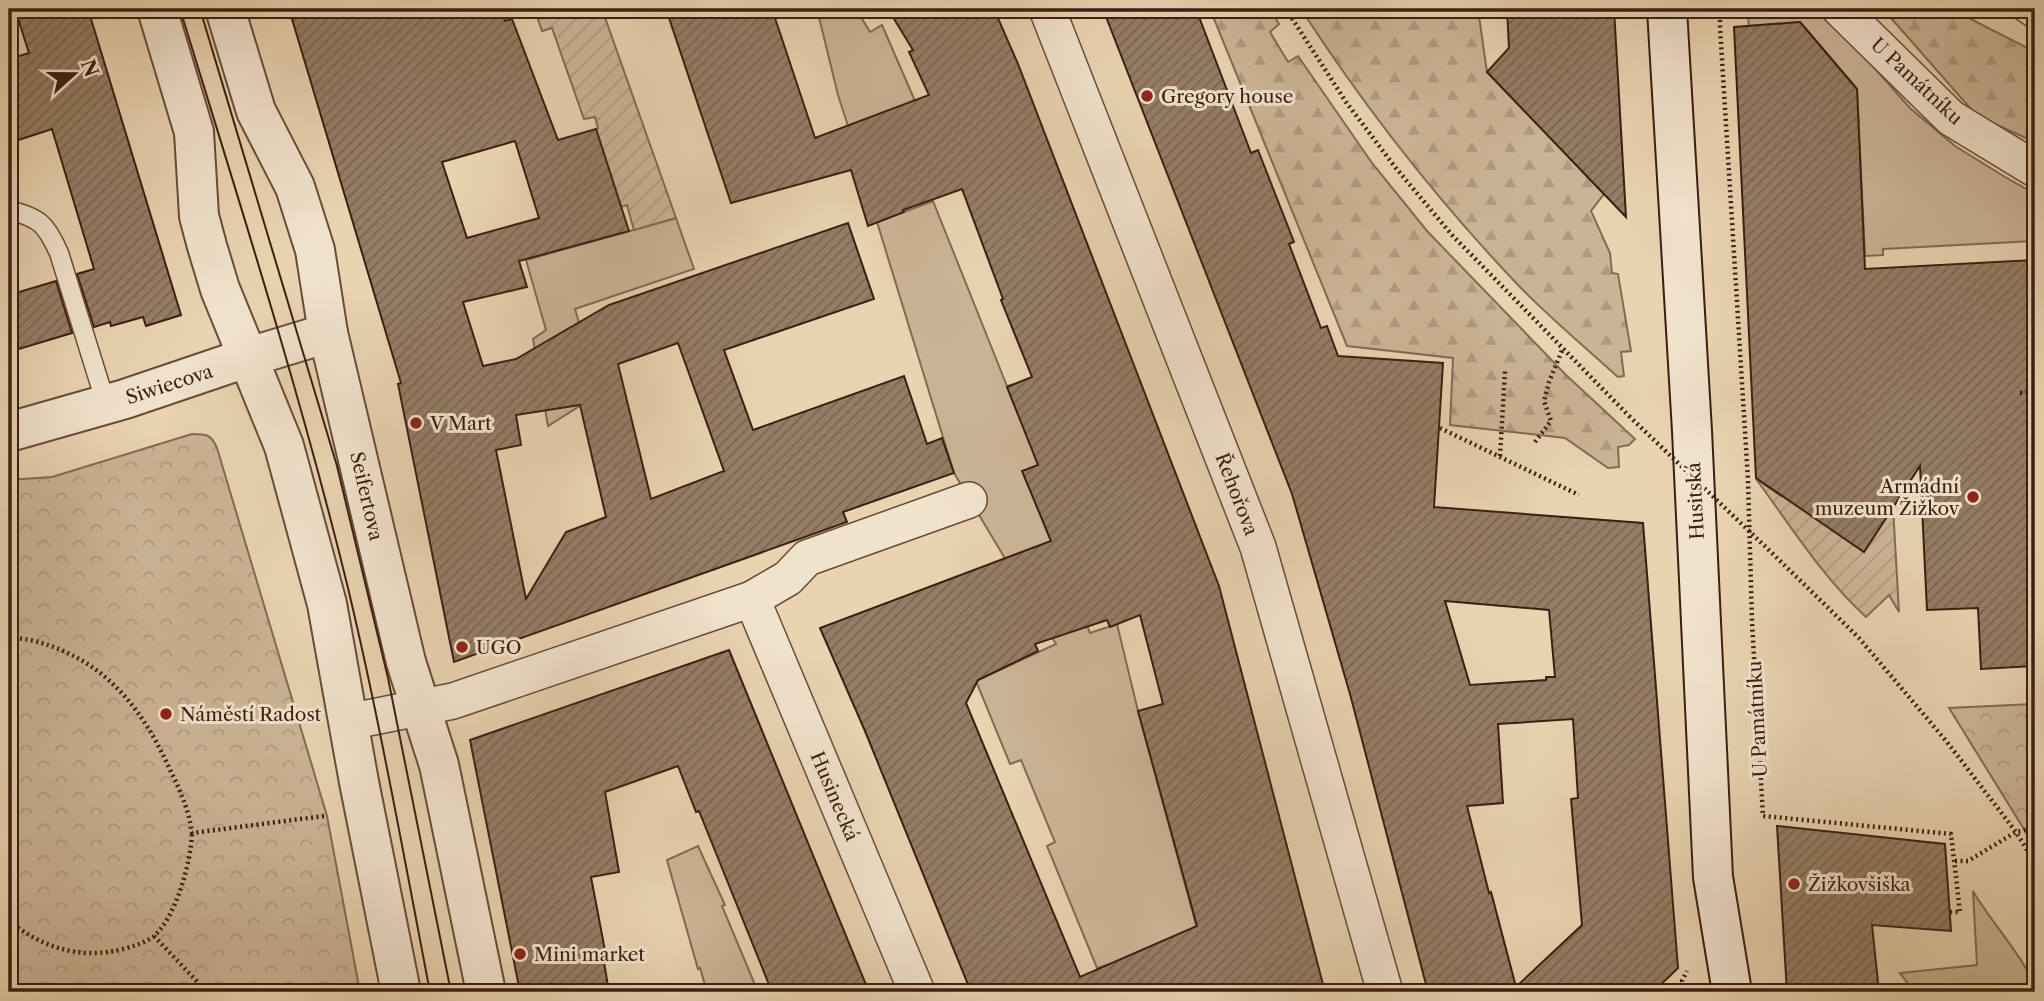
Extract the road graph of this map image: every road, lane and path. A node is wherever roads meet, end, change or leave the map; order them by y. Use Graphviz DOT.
graph roads {
  1 [pos="157,9"];
  2 [pos="225,9"];
  3 [pos="1047,9"];
  4 [pos="1286,9"];
  5 [pos="1667,9"];
  6 [pos="1720,9"];
  7 [pos="1840,9"];
  8 [pos="2019,9"];
  9 [pos="2035,20"];
  10 [pos="2035,169"];
  11 [pos="9,210"];
  12 [pos="328,333"];
  13 [pos="1563,348"];
  14 [pos="249,357"];
  15 [pos="1505,371"];
  16 [pos="2035,392"];
  17 [pos="2020,393"];
  18 [pos="106,404"];
  19 [pos="1440,428"];
  20 [pos="9,432"];
  21 [pos="1535,442"];
  22 [pos="1500,456"];
  23 [pos="1579,495"];
  24 [pos="969,500"];
  25 [pos="752,599"];
  26 [pos="9,638"];
  27 [pos="420,706"];
  28 [pos="348,722"];
  29 [pos="327,816"];
  30 [pos="2035,828"];
  31 [pos="2016,832"];
  32 [pos="192,833"];
  33 [pos="1955,861"];
  34 [pos="2035,863"];
  35 [pos="1950,912"];
  36 [pos="9,921"];
  37 [pos="154,936"];
  38 [pos="207,992"];
  39 [pos="401,992"];
  40 [pos="486,992"];
  41 [pos="917,992"];
  42 [pos="1385,992"];
  43 [pos="1732,992"];
  1 -- 14 [label="street"];
  2 -- 12 [label="street, Seifertova"];
  3 -- 42 [label="street, Řehořova"];
  4 -- 13 [label="path"];
  5 -- 43 [label="street, Husitská"];
  6 -- 33 [label="path, U Památníku"];
  7 -- 10 [label="street, U Památníku"];
  8 -- 9 [label="lane"];
  11 -- 18 [label="lane"];
  12 -- 14 [label="street, Siwiecova"];
  12 -- 27 [label="street, Seifertova"];
  13 -- 21 [label="path"];
  13 -- 31 [label="path, bridge"];
  14 -- 18 [label="street, Siwiecova"];
  14 -- 28 [label="street"];
  15 -- 22 [label="path"];
  16 -- 17 [label="path"];
  18 -- 20 [label="street, Siwiecova"];
  19 -- 22 [label="path"];
  22 -- 23 [label="path"];
  24 -- 25 [label="street"];
  25 -- 27 [label="street"];
  25 -- 41 [label="street, Husinecká"];
  26 -- 32 [label="path"];
  27 -- 28 [label="street"];
  27 -- 40 [label="street, Seifertova"];
  28 -- 39 [label="street"];
  29 -- 32 [label="path"];
  30 -- 31 [label="path"];
  31 -- 33 [label="path"];
  31 -- 34 [label="path"];
  32 -- 37 [label="path"];
  33 -- 35 [label="path"];
  36 -- 37 [label="path"];
  37 -- 38 [label="path"];
}
